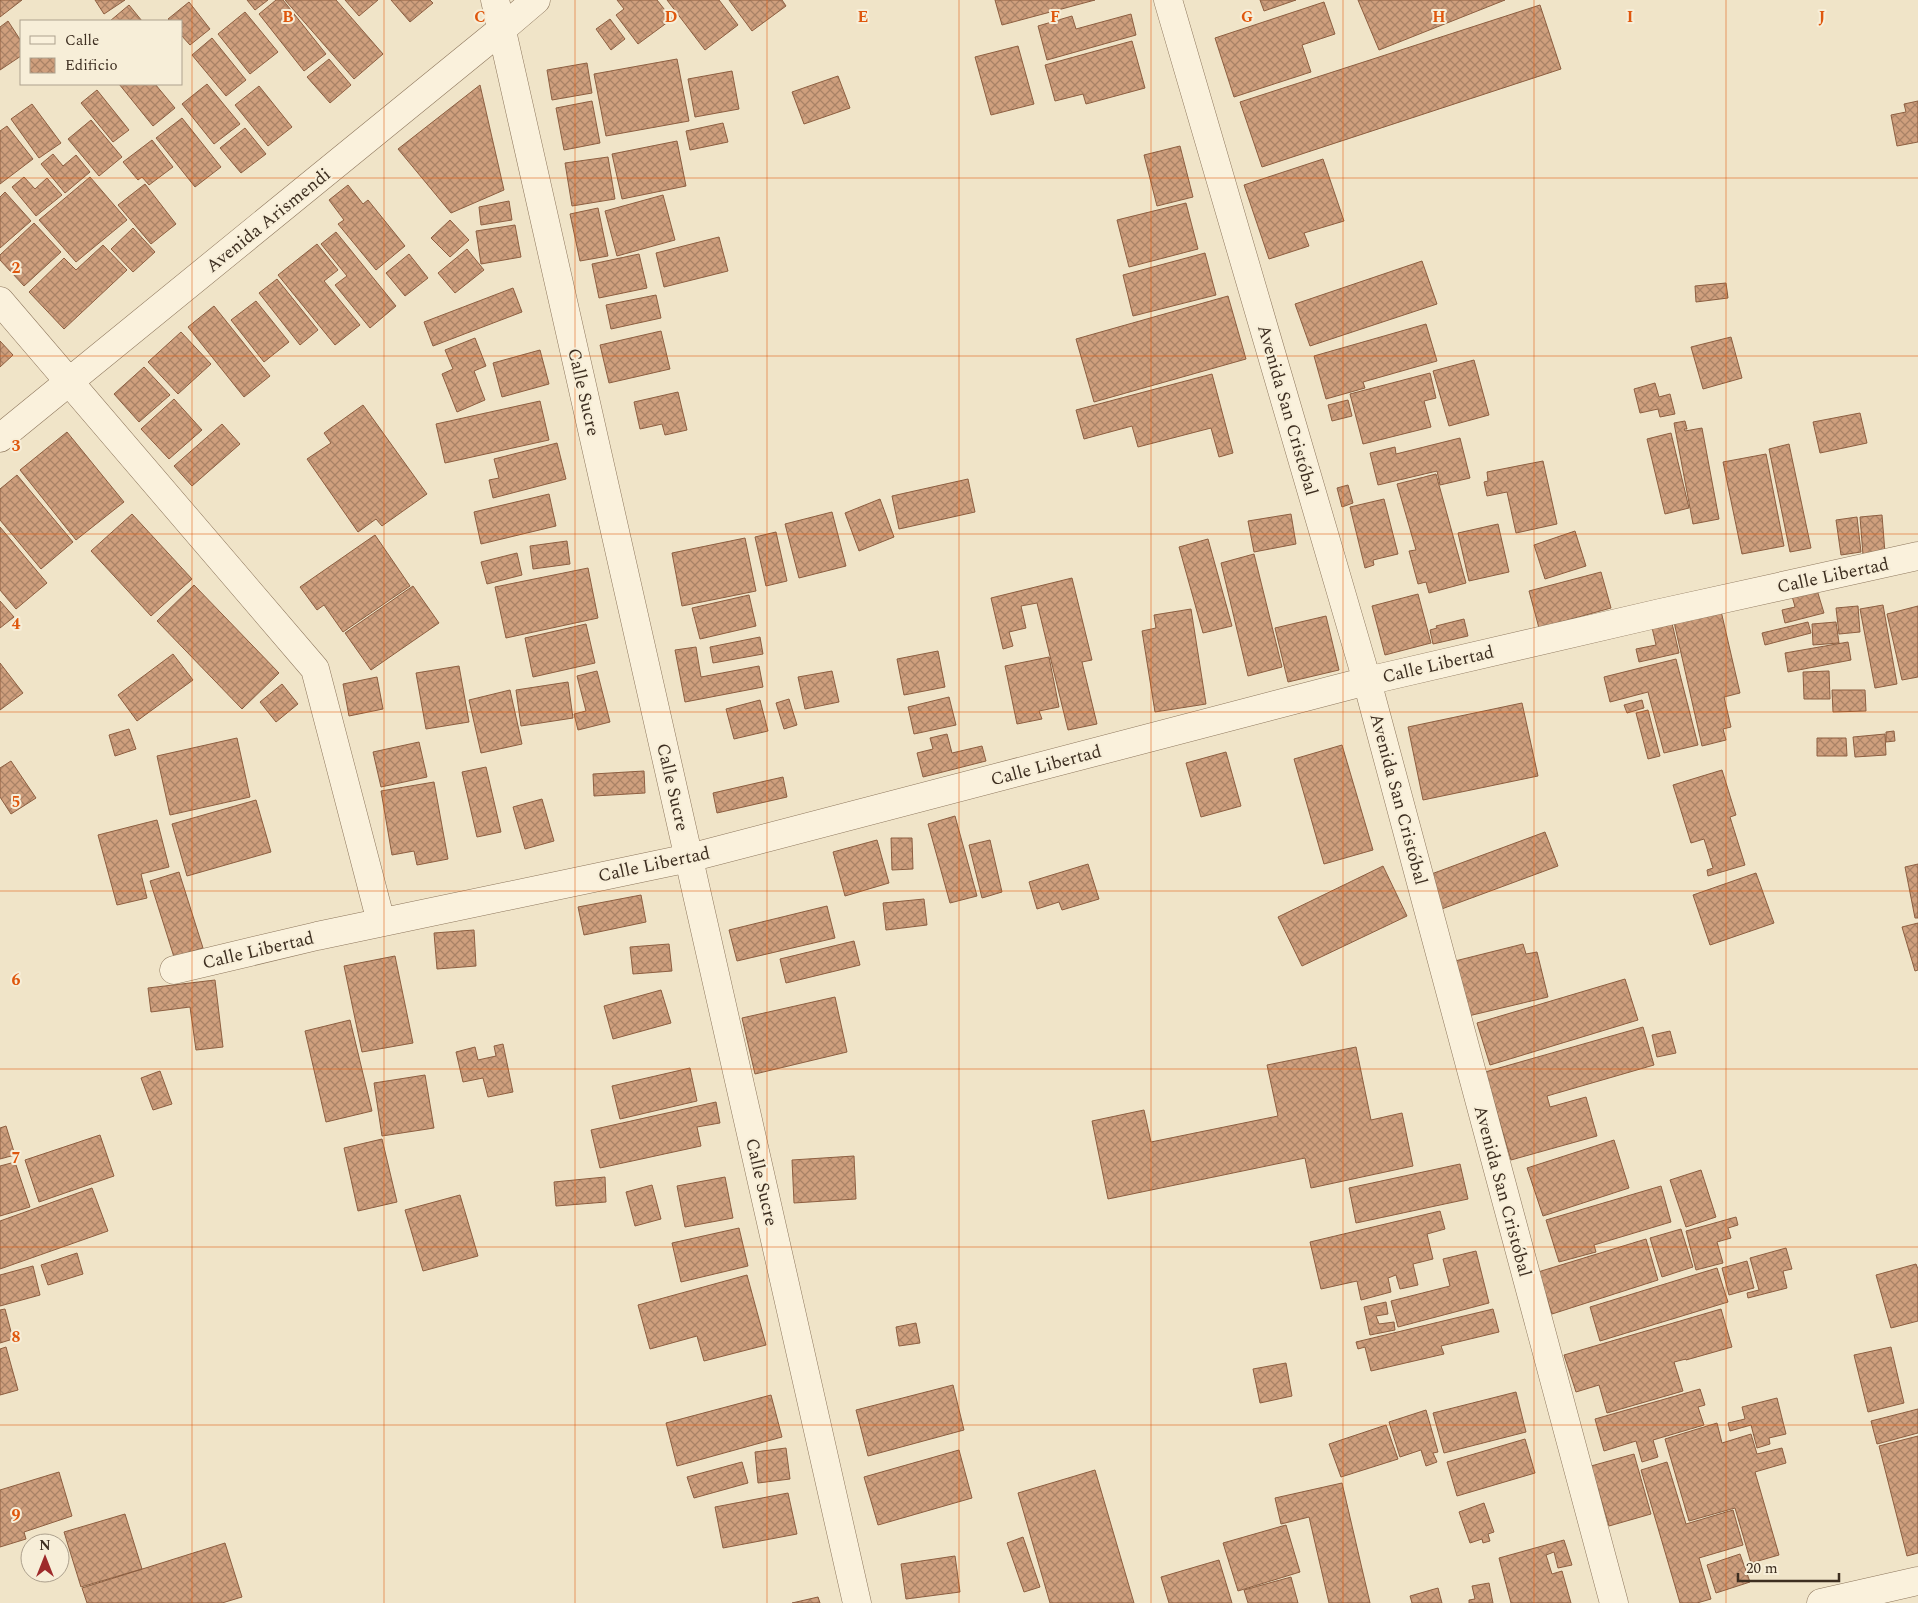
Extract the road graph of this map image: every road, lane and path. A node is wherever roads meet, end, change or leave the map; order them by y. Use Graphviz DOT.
graph roads {
  1 [pos="494,0"];
  2 [pos="536,0"];
  3 [pos="1168,0"];
  4 [pos="502,29"];
  5 [pos="0,301"];
  6 [pos="68,382"];
  7 [pos="0,438"];
  8 [pos="1918,556"];
  9 [pos="1367,681"];
  10 [pos="689,858"];
  11 [pos="381,922"];
  12 [pos="174,970"];
  13 [pos="1918,1581"];
  14 [pos="858,1603"];
  15 [pos="1614,1603"];
  16 [pos="1821,1603"];
  1 -- 4 [label="street, Calle Sucre"];
  2 -- 4 [label="street, Avenida Arismendi"];
  3 -- 9 [label="street, Avenida San Cristóbal"];
  4 -- 6 [label="street, Avenida Arismendi"];
  4 -- 10 [label="street, Calle Sucre"];
  5 -- 6 [label="street"];
  6 -- 7 [label="street, Avenida Arismendi"];
  6 -- 11 [label="street"];
  8 -- 9 [label="street, Calle Libertad"];
  9 -- 10 [label="street, Calle Libertad"];
  9 -- 15 [label="street, Avenida San Cristóbal"];
  10 -- 11 [label="street, Calle Libertad"];
  10 -- 14 [label="street, Calle Sucre"];
  11 -- 12 [label="street, Calle Libertad"];
  13 -- 16 [label="street"];
}
